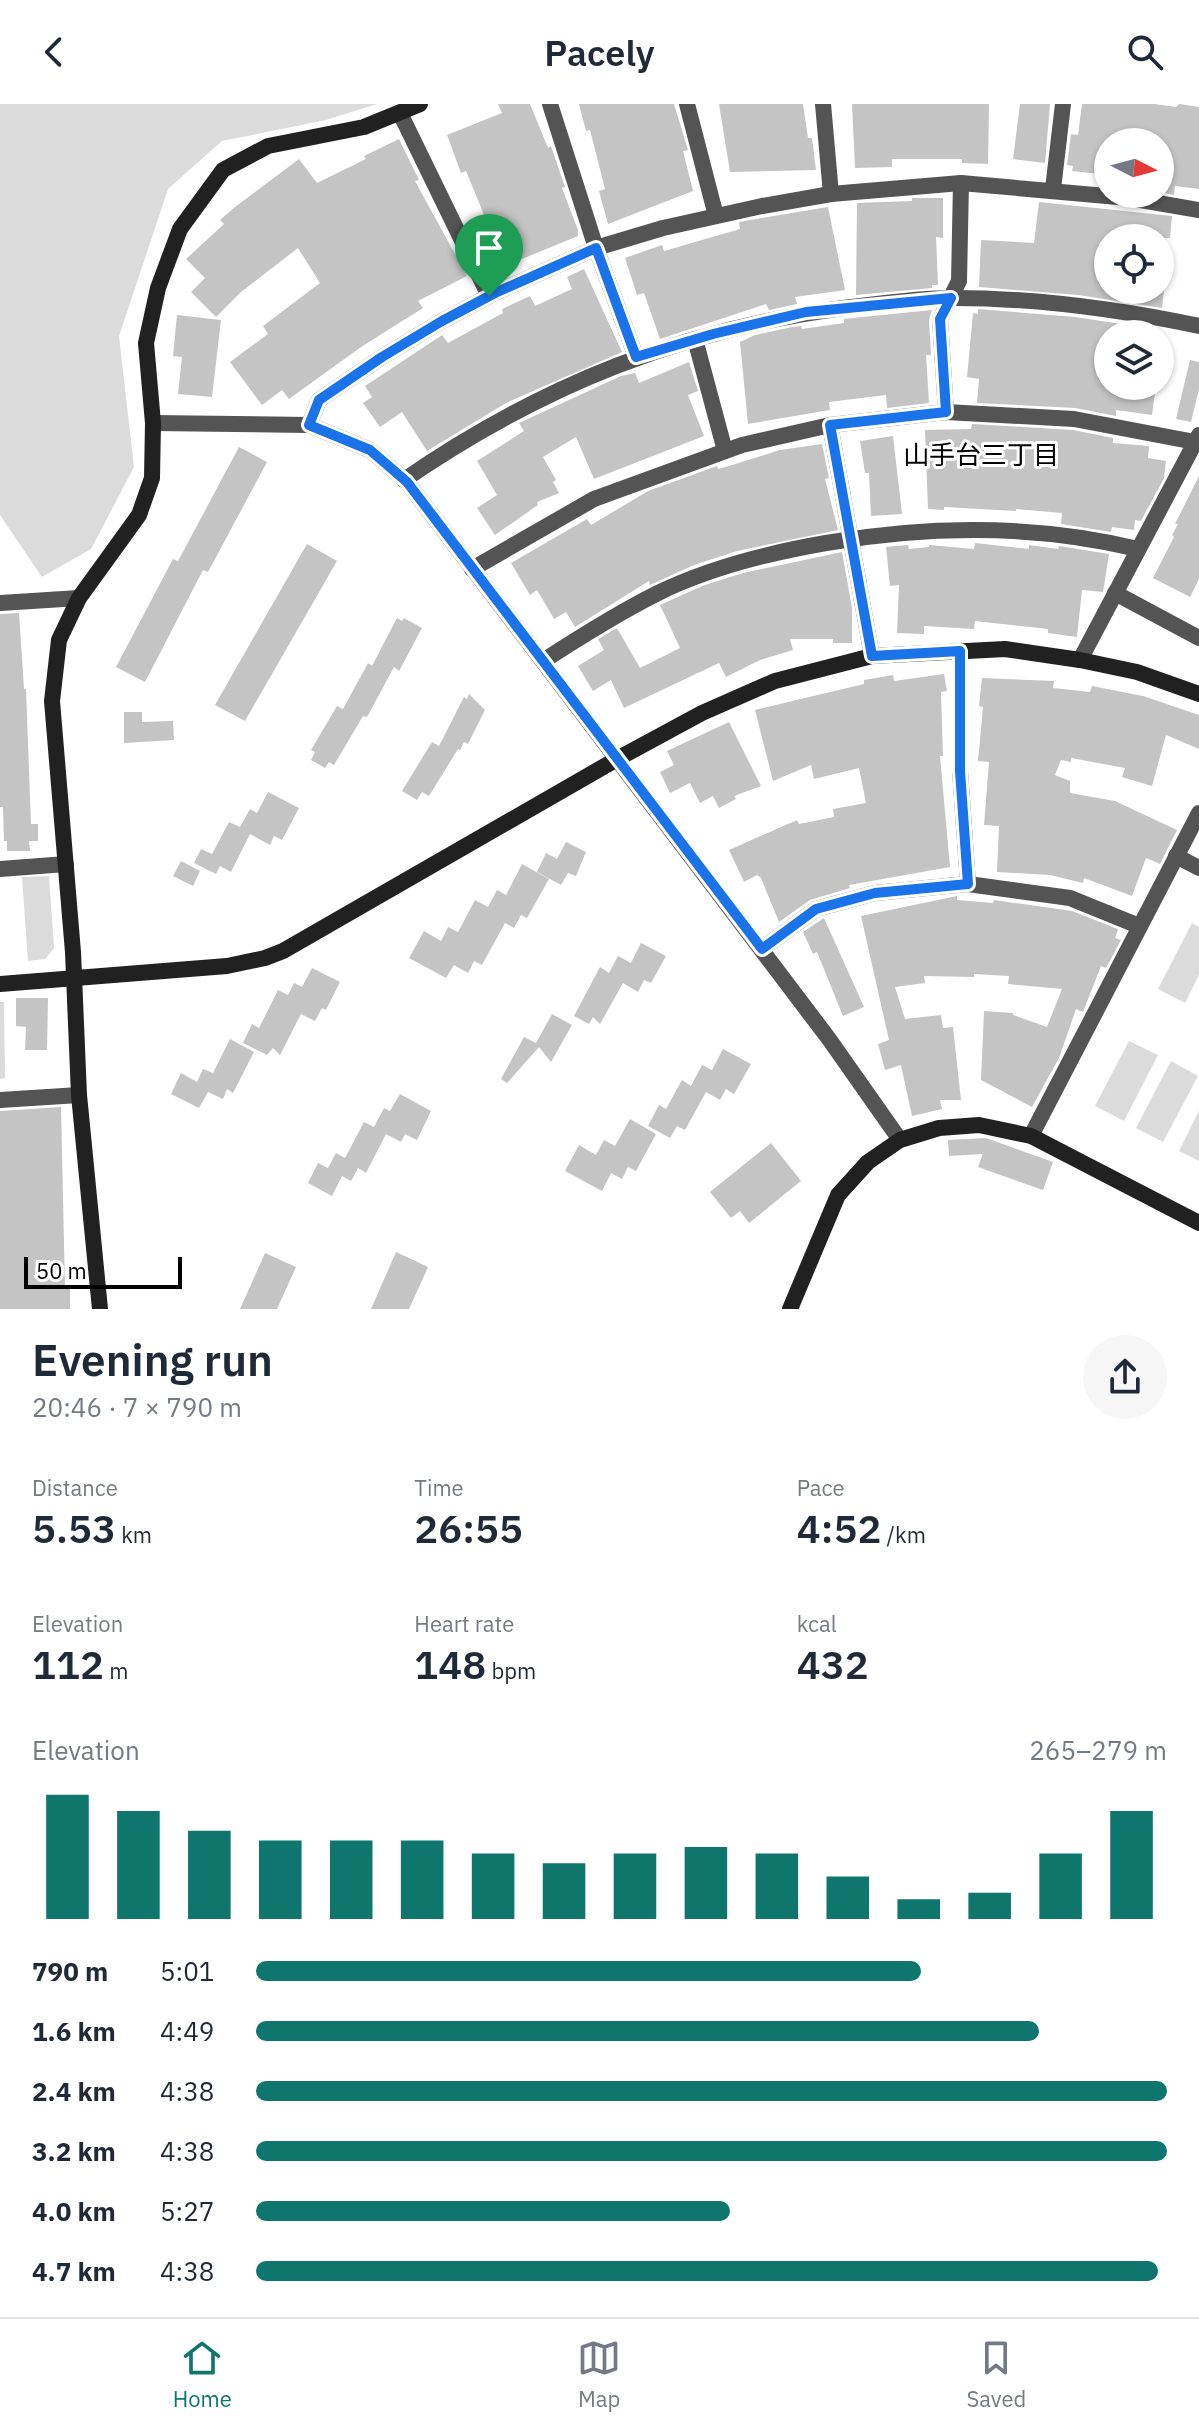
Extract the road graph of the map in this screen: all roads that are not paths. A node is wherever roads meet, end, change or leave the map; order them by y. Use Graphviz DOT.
graph roads {
  1 [pos="420,104"];
  2 [pos="550,104"];
  3 [pos="687,104"];
  4 [pos="823,104"];
  5 [pos="1063,104"];
  6 [pos="400,113"];
  7 [pos="961,183"];
  8 [pos="1053,189"];
  9 [pos="831,194"];
  10 [pos="1199,210"];
  11 [pos="716,216"];
  12 [pos="596,248"];
  13 [pos="489,296"];
  14 [pos="951,298"];
  15 [pos="1199,326"];
  16 [pos="695,339"];
  17 [pos="636,357"];
  18 [pos="946,412"];
  19 [pos="153,423"];
  20 [pos="309,425"];
  21 [pos="830,425"];
  22 [pos="1197,438"];
  23 [pos="725,451"];
  24 [pos="404,480"];
  25 [pos="851,539"];
  26 [pos="1138,549"];
  27 [pos="472,569"];
  28 [pos="1115,593"];
  29 [pos="79,598"];
  30 [pos="0,603"];
  31 [pos="1198,634"];
  32 [pos="960,651"];
  33 [pos="872,656"];
  34 [pos="1080,660"];
  35 [pos="543,661"];
  36 [pos="1199,694"];
  37 [pos="617,759"];
  38 [pos="1199,813"];
  39 [pos="1176,856"];
  40 [pos="66,864"];
  41 [pos="1199,868"];
  42 [pos="0,869"];
  43 [pos="968,884"];
  44 [pos="1139,926"];
  45 [pos="762,949"];
  46 [pos="75,977"];
  47 [pos="0,984"];
  48 [pos="79,1095"];
  49 [pos="0,1100"];
  50 [pos="1031,1136"];
  51 [pos="900,1140"];
  52 [pos="1199,1223"];
  53 [pos="100,1309"];
  54 [pos="790,1309"];
  1 -- 6 [label="street"];
  2 -- 12 [label="street"];
  3 -- 11 [label="street"];
  4 -- 9 [label="street"];
  5 -- 8 [label="street"];
  6 -- 13 [label="street"];
  6 -- 19 [label="street"];
  7 -- 8 [label="street"];
  7 -- 9 [label="street"];
  7 -- 14 [label="street"];
  8 -- 10 [label="street"];
  9 -- 11 [label="street"];
  11 -- 12 [label="street"];
  12 -- 13 [label="street"];
  12 -- 17 [label="street"];
  13 -- 20 [label="street"];
  14 -- 15 [label="street"];
  14 -- 16 [label="street"];
  14 -- 18 [label="street"];
  16 -- 17 [label="street"];
  16 -- 23 [label="street"];
  17 -- 24 [label="street"];
  18 -- 21 [label="street"];
  18 -- 22 [label="street"];
  19 -- 20 [label="street"];
  19 -- 29 [label="street"];
  20 -- 24 [label="street"];
  21 -- 23 [label="street"];
  21 -- 25 [label="street"];
  22 -- 26 [label="street"];
  23 -- 27 [label="street"];
  24 -- 27 [label="street"];
  25 -- 26 [label="street"];
  25 -- 33 [label="street"];
  25 -- 35 [label="street"];
  26 -- 28 [label="street"];
  27 -- 35 [label="street"];
  28 -- 31 [label="street"];
  28 -- 34 [label="street"];
  29 -- 30 [label="street"];
  29 -- 40 [label="street"];
  32 -- 33 [label="street"];
  32 -- 34 [label="street"];
  32 -- 43 [label="street"];
  33 -- 37 [label="street"];
  34 -- 36 [label="street"];
  35 -- 37 [label="street"];
  37 -- 45 [label="street"];
  37 -- 46 [label="street"];
  38 -- 39 [label="street"];
  39 -- 41 [label="street"];
  39 -- 44 [label="street"];
  40 -- 42 [label="street"];
  40 -- 46 [label="street"];
  43 -- 44 [label="street"];
  43 -- 45 [label="street"];
  44 -- 50 [label="street"];
  45 -- 51 [label="street"];
  46 -- 47 [label="street"];
  46 -- 48 [label="street"];
  48 -- 49 [label="street"];
  48 -- 53 [label="street"];
  50 -- 51 [label="street"];
  50 -- 52 [label="street"];
  51 -- 54 [label="street"];
}
